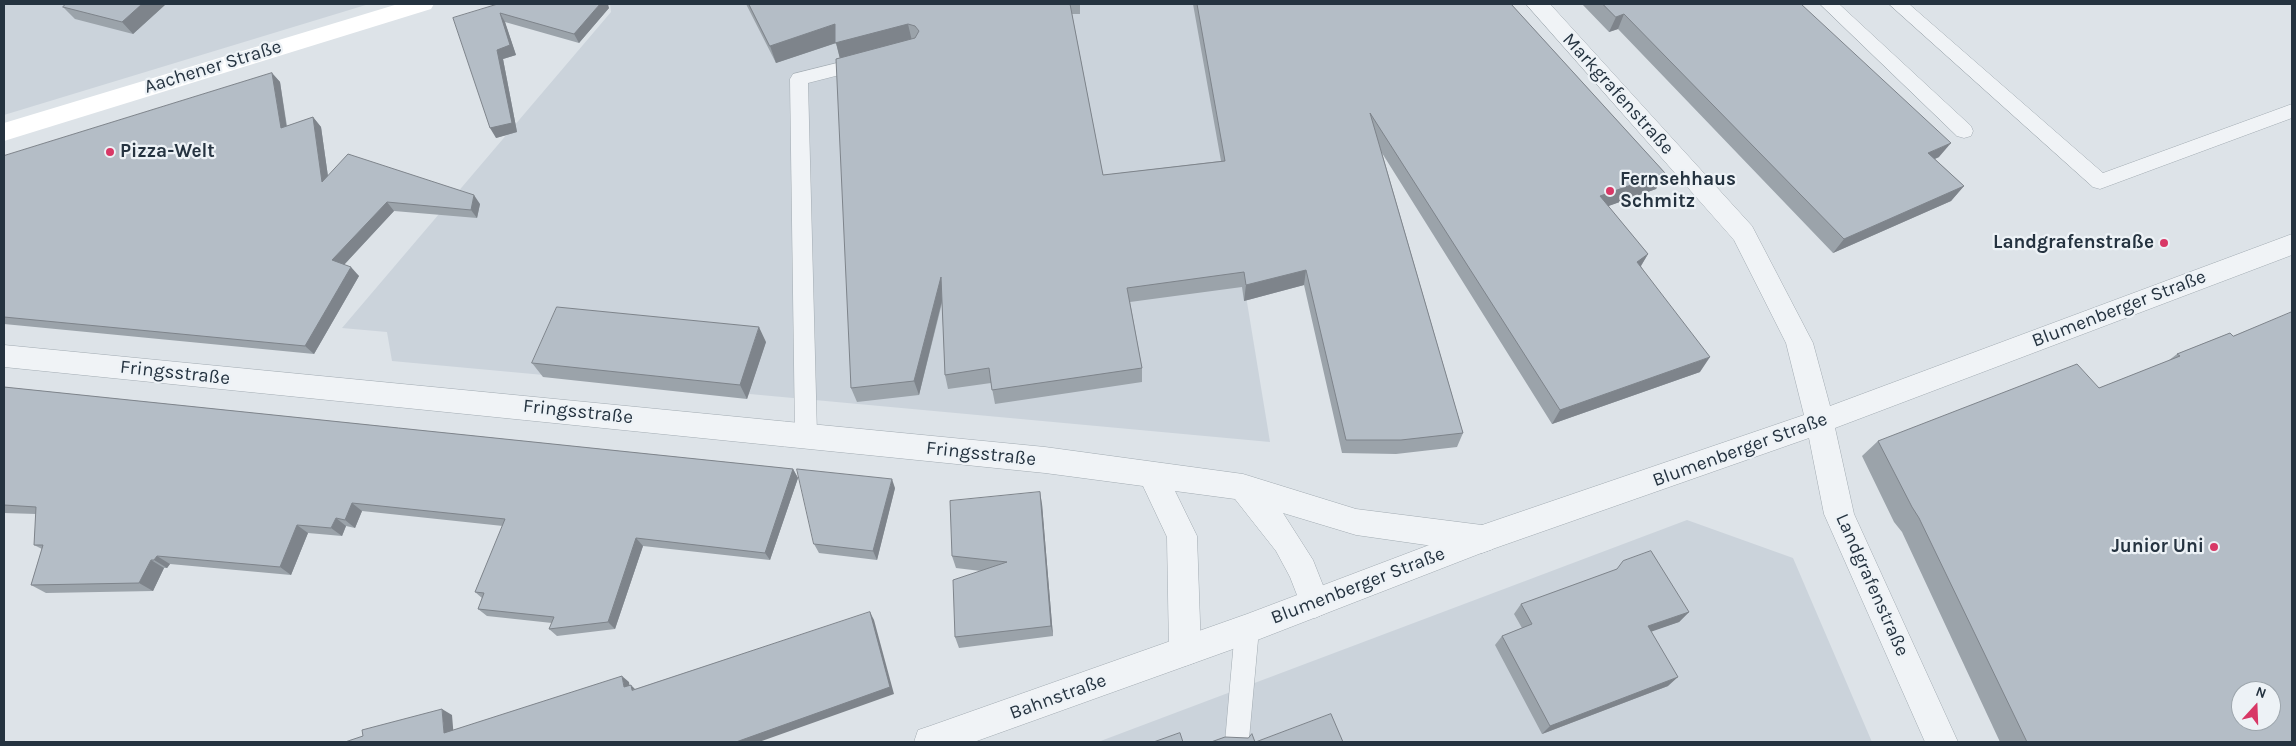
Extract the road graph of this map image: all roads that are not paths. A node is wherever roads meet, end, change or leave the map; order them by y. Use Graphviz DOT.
graph roads {
  1 [pos="423,4"];
  2 [pos="1537,4"];
  3 [pos="1829,4"];
  4 [pos="1898,4"];
  5 [pos="884,57"];
  6 [pos="2292,111"];
  7 [pos="1964,131"];
  8 [pos="4,132"];
  9 [pos="2292,244"];
  10 [pos="4,356"];
  11 [pos="1820,422"];
  12 [pos="817,437"];
  13 [pos="1152,475"];
  14 [pos="1244,487"];
  15 [pos="1482,539"];
  16 [pos="1315,603"];
  17 [pos="1247,629"];
  18 [pos="1185,651"];
  19 [pos="971,736"];
  20 [pos="1236,739"];
  21 [pos="930,742"];
  22 [pos="1942,742"];
  1 -- 8 [label="main road, Aachener Straße"];
  2 -- 11 [label="street, Markgrafenstraße"];
  3 -- 7 [label="lane"];
  4 -- 6 [label="lane"];
  5 -- 12 [label="lane"];
  9 -- 11 [label="street, Blumenberger Straße"];
  10 -- 12 [label="street, Fringsstraße"];
  11 -- 15 [label="street, Blumenberger Straße"];
  11 -- 22 [label="street, Landgrafenstraße"];
  12 -- 13 [label="street, Fringsstraße"];
  13 -- 14 [label="street, Fringsstraße"];
  13 -- 18 [label="street"];
  14 -- 15 [label="street, Fringsstraße"];
  14 -- 16 [label="street"];
  15 -- 16 [label="street, Blumenberger Straße"];
  16 -- 17 [label="street, Blumenberger Straße"];
  17 -- 18 [label="street, Blumenberger Straße"];
  17 -- 20 [label="lane"];
  18 -- 19 [label="street, Bahnstraße"];
  19 -- 21 [label="street, Bahnstraße"];
}
